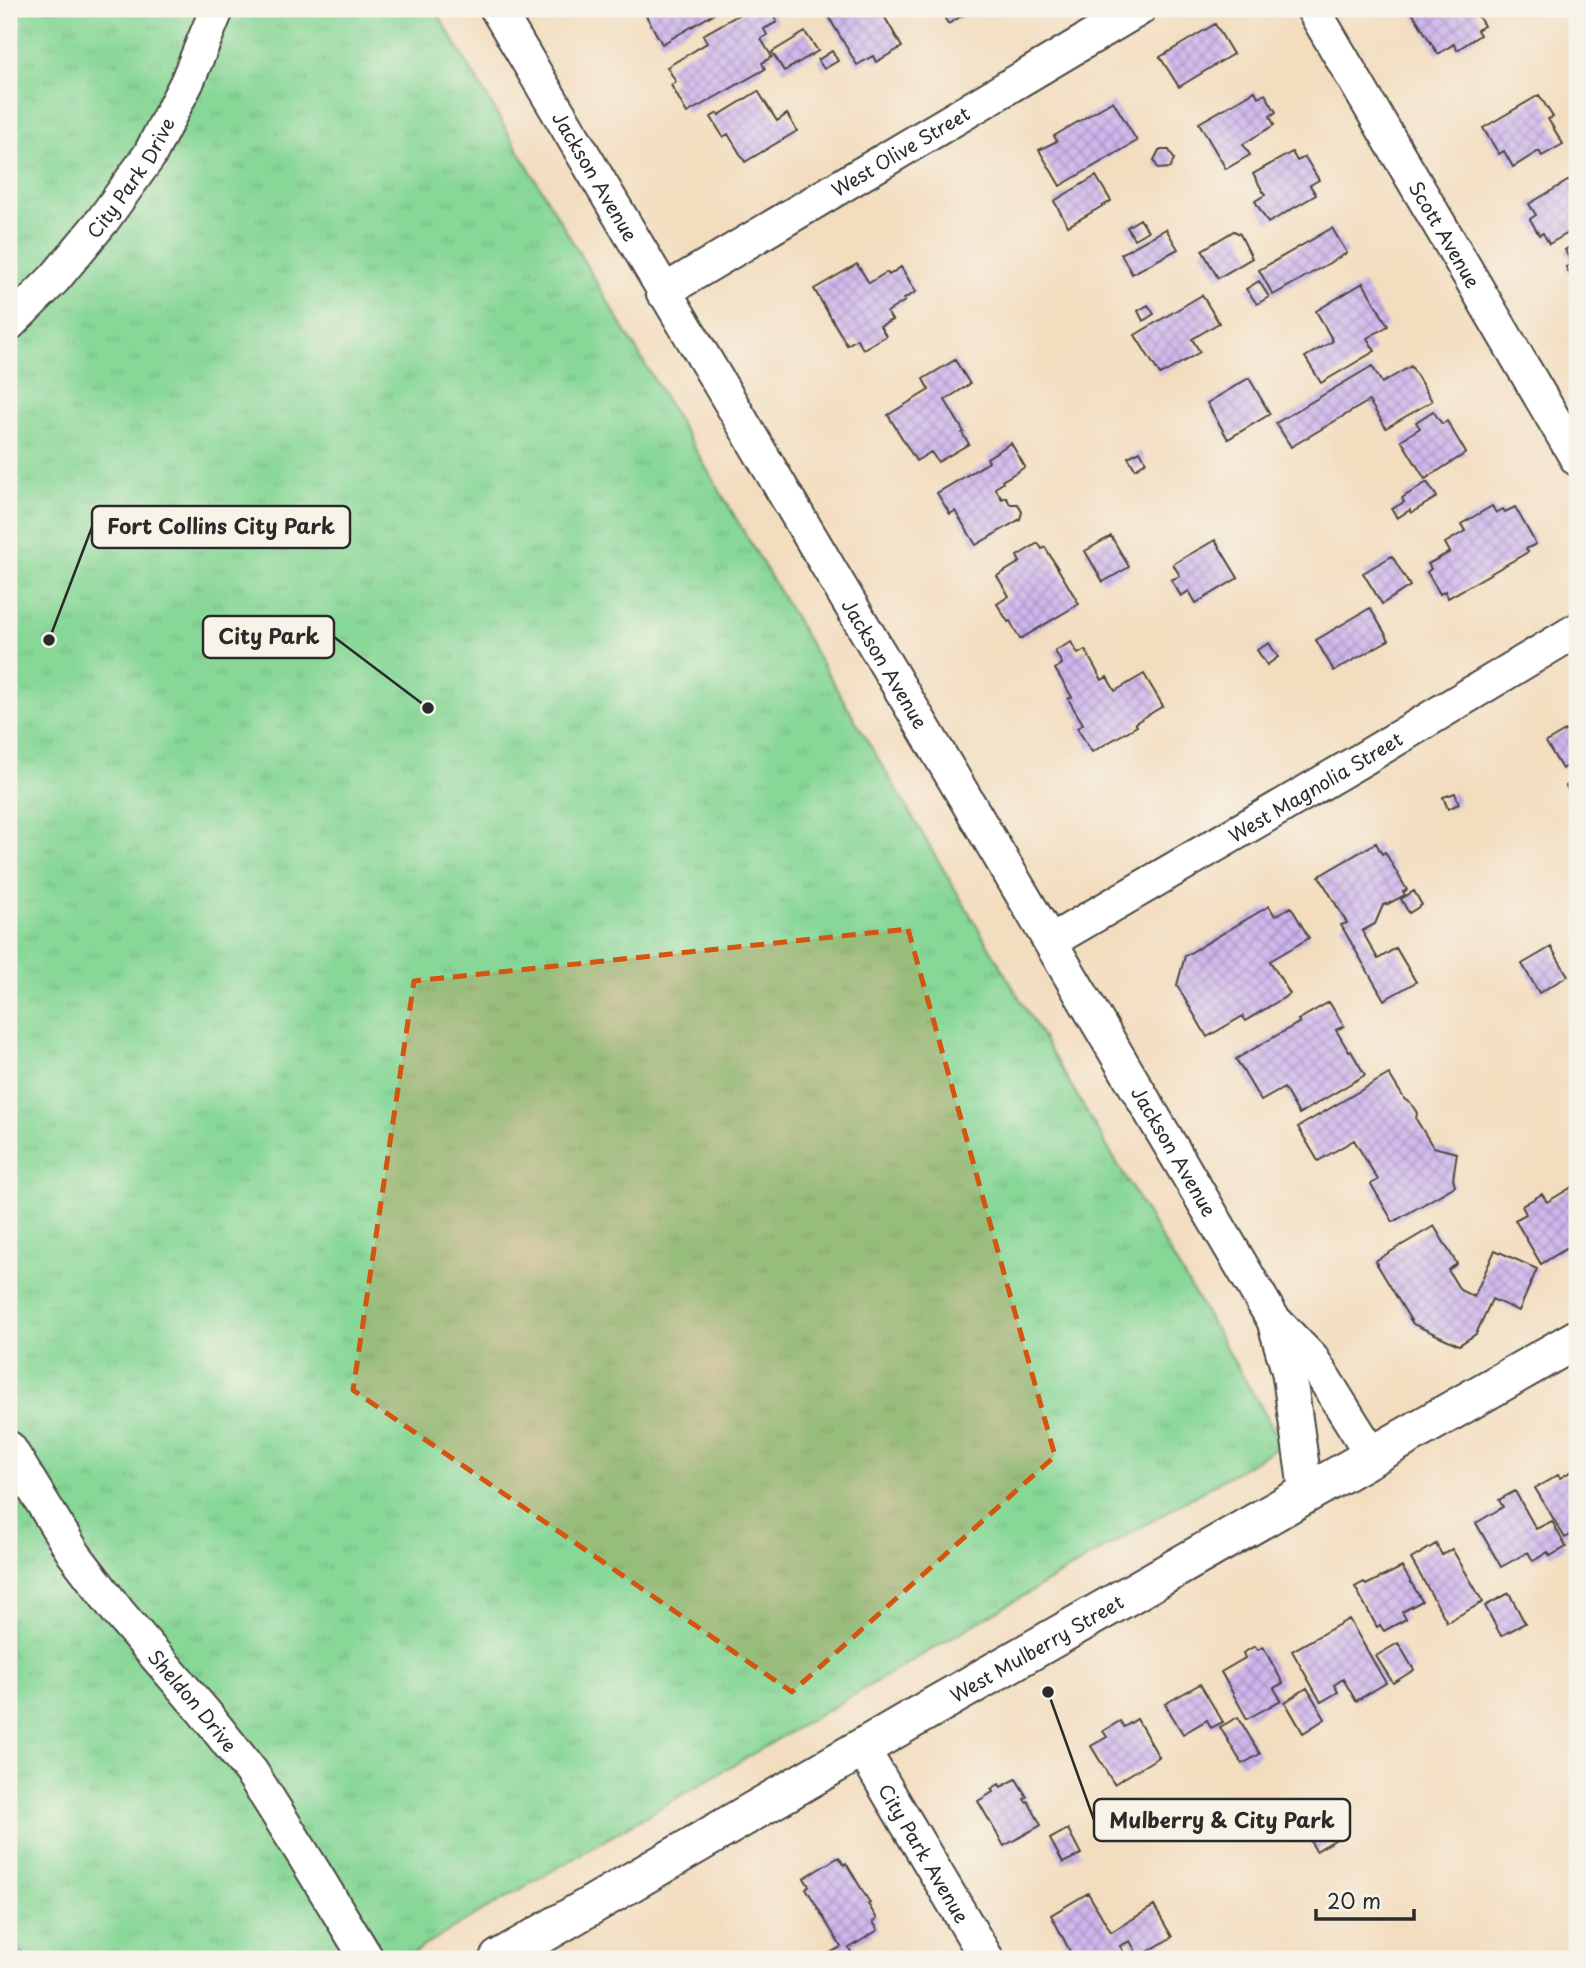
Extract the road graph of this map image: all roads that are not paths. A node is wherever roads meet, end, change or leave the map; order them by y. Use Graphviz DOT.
graph roads {
  1 [pos="217,9"];
  2 [pos="496,9"];
  3 [pos="1139,9"];
  4 [pos="1313,9"];
  5 [pos="663,292"];
  6 [pos="9,324"];
  7 [pos="1577,459"];
  8 [pos="1577,630"];
  9 [pos="1051,941"];
  10 [pos="1273,1319"];
  11 [pos="1577,1339"];
  12 [pos="9,1448"];
  13 [pos="1372,1455"];
  14 [pos="1306,1493"];
  15 [pos="862,1748"];
  16 [pos="367,1959"];
  17 [pos="499,1959"];
  18 [pos="987,1959"];
  1 -- 6 [label="street, City Park Drive"];
  2 -- 5 [label="street, Jackson Avenue"];
  3 -- 5 [label="street, West Olive Street"];
  4 -- 7 [label="street, Scott Avenue"];
  5 -- 9 [label="street, Jackson Avenue"];
  8 -- 9 [label="street, West Magnolia Street"];
  9 -- 10 [label="street, Jackson Avenue"];
  10 -- 13 [label="street, Jackson Avenue"];
  10 -- 14 [label="street, Jackson Avenue"];
  11 -- 13 [label="main road, West Mulberry Street"];
  12 -- 16 [label="street, Sheldon Drive"];
  13 -- 14 [label="main road, West Mulberry Street"];
  14 -- 15 [label="main road, West Mulberry Street"];
  15 -- 17 [label="main road, West Mulberry Street"];
  15 -- 18 [label="street, City Park Avenue"];
}
